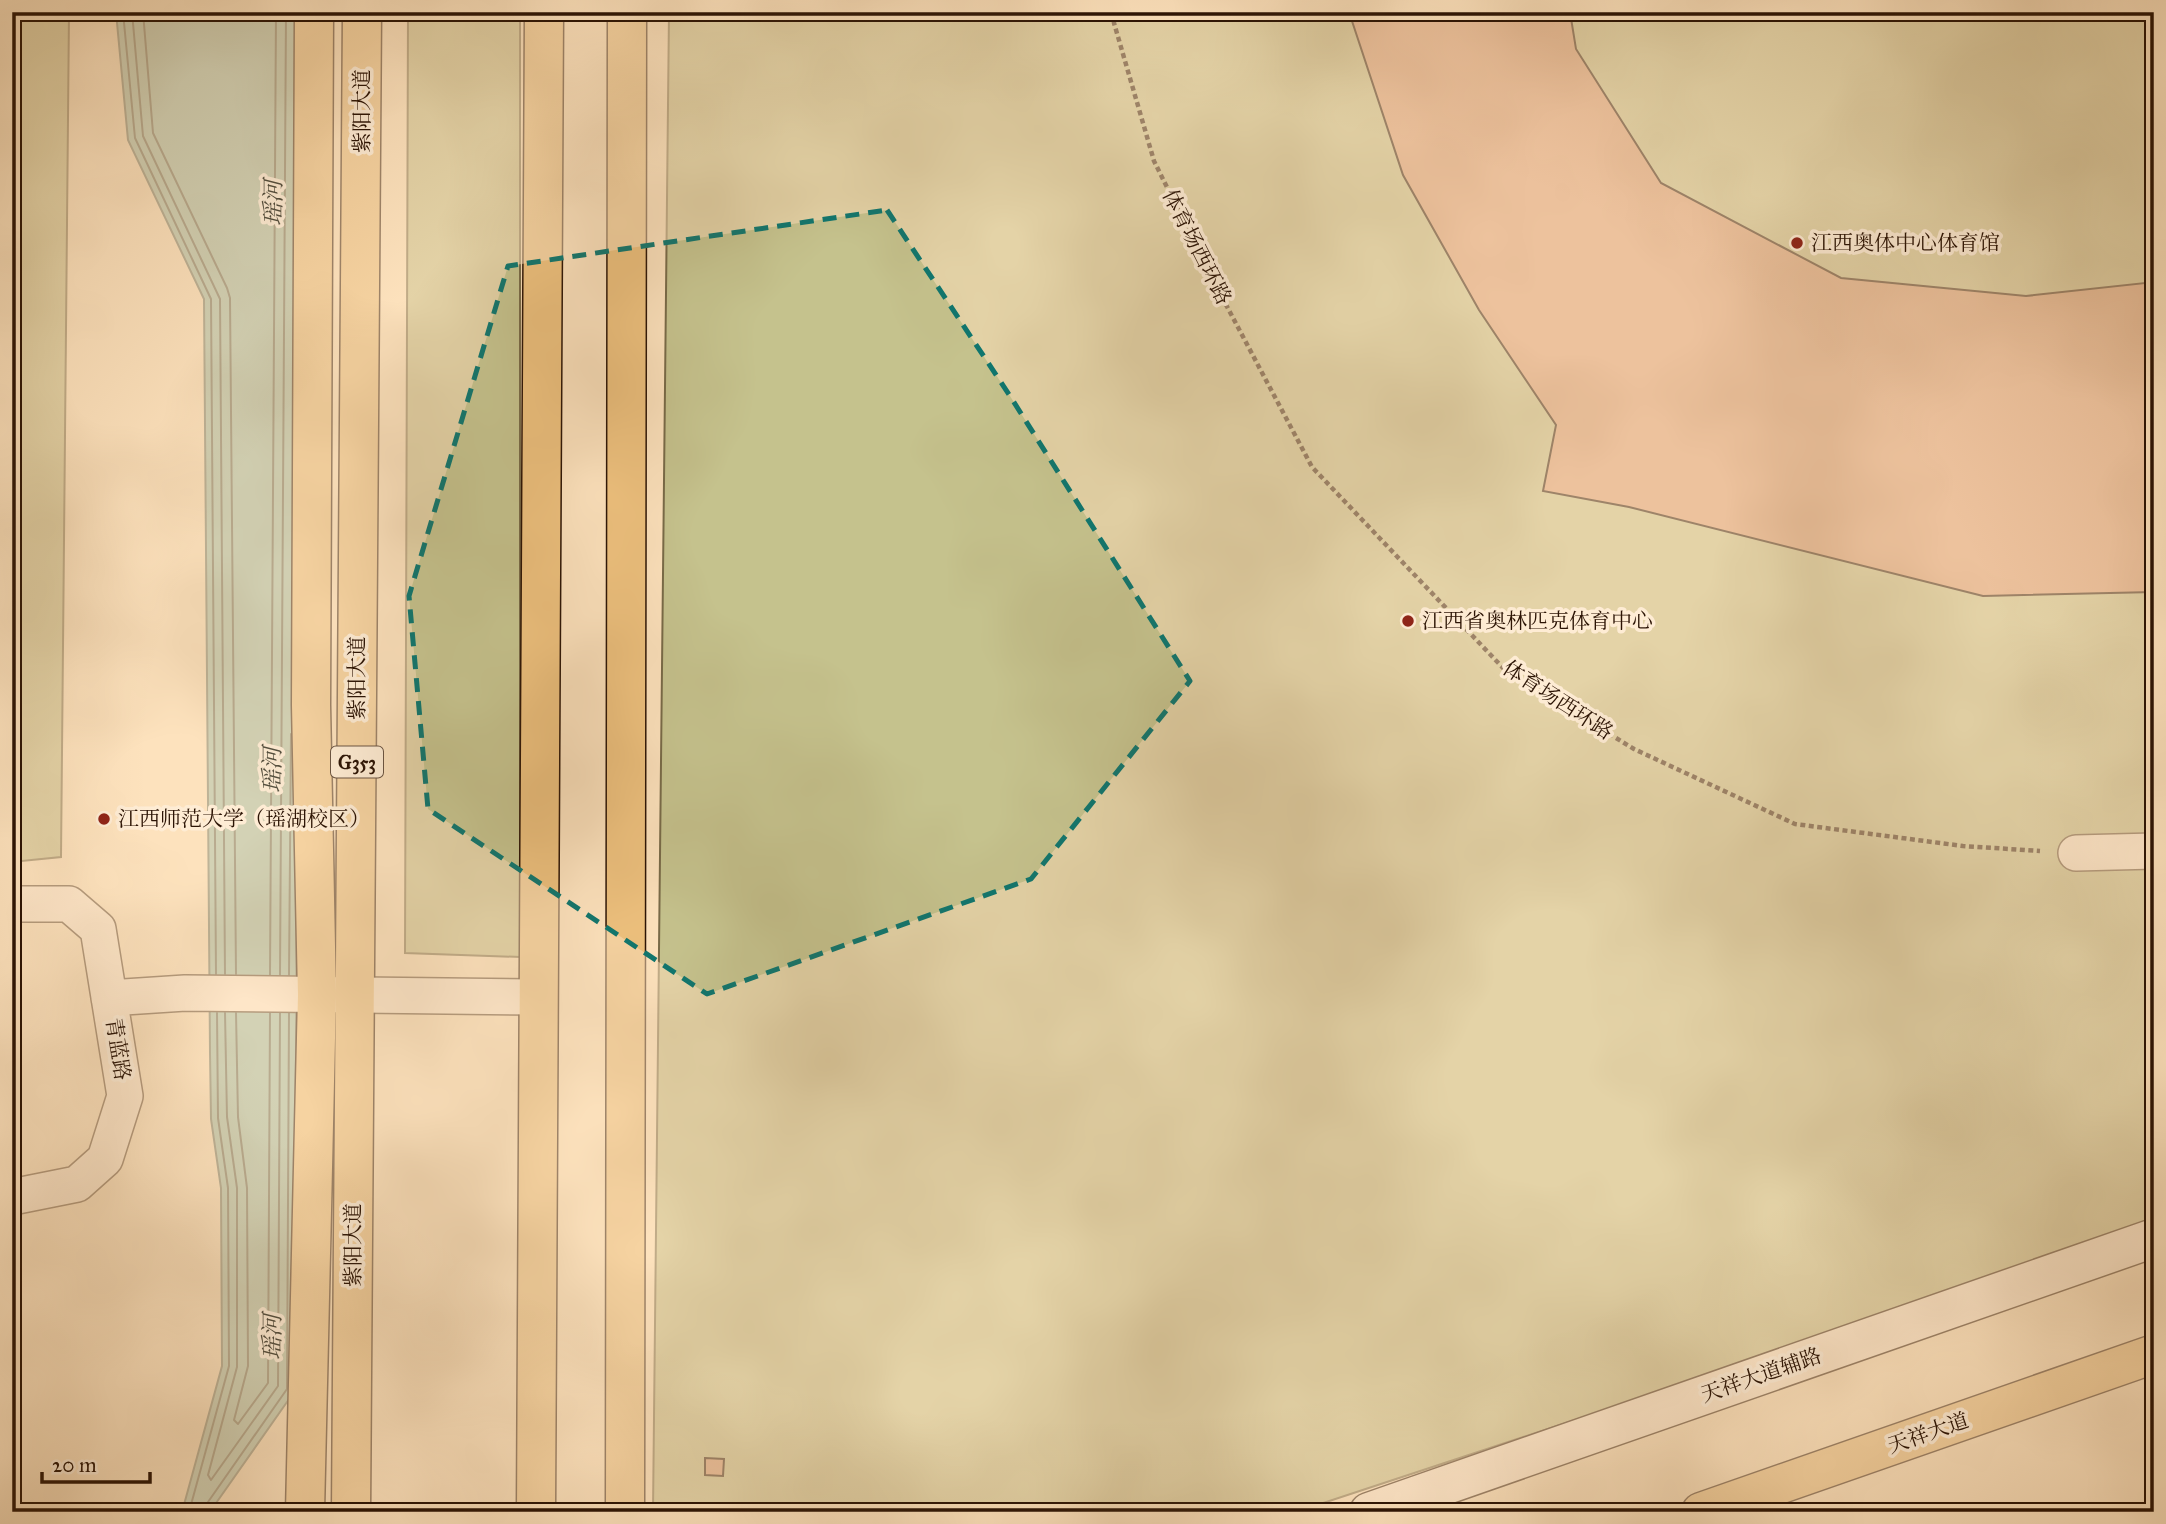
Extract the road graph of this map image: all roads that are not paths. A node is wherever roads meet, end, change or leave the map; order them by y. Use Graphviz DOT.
graph roads {
  1 [pos="314,12"];
  2 [pos="362,12"];
  3 [pos="544,12"];
  4 [pos="627,12"];
  5 [pos="2154,851"];
  6 [pos="2076,853"];
  7 [pos="12,904"];
  8 [pos="317,995"];
  9 [pos="355,995"];
  10 [pos="539,997"];
  11 [pos="109,998"];
  12 [pos="12,1197"];
  13 [pos="2154,1238"];
  14 [pos="2154,1354"];
  15 [pos="305,1512"];
  16 [pos="351,1512"];
  17 [pos="536,1512"];
  18 [pos="625,1512"];
  19 [pos="1369,1512"];
  20 [pos="1701,1512"];
  1 -- 8 [label="main road"];
  2 -- 9 [label="main road, 紫阳大道 / G353"];
  3 -- 10 [label="main road"];
  4 -- 18 [label="main road"];
  5 -- 6 [label="street"];
  7 -- 11 [label="street, 青蓝路"];
  8 -- 9 [label="street"];
  8 -- 11 [label="street"];
  8 -- 15 [label="main road"];
  9 -- 10 [label="street"];
  9 -- 16 [label="main road, 紫阳大道 / G353"];
  10 -- 17 [label="main road"];
  11 -- 12 [label="street, 青蓝路"];
  13 -- 19 [label="main road, 天祥大道辅路"];
  14 -- 20 [label="main road, 天祥大道"];
}
